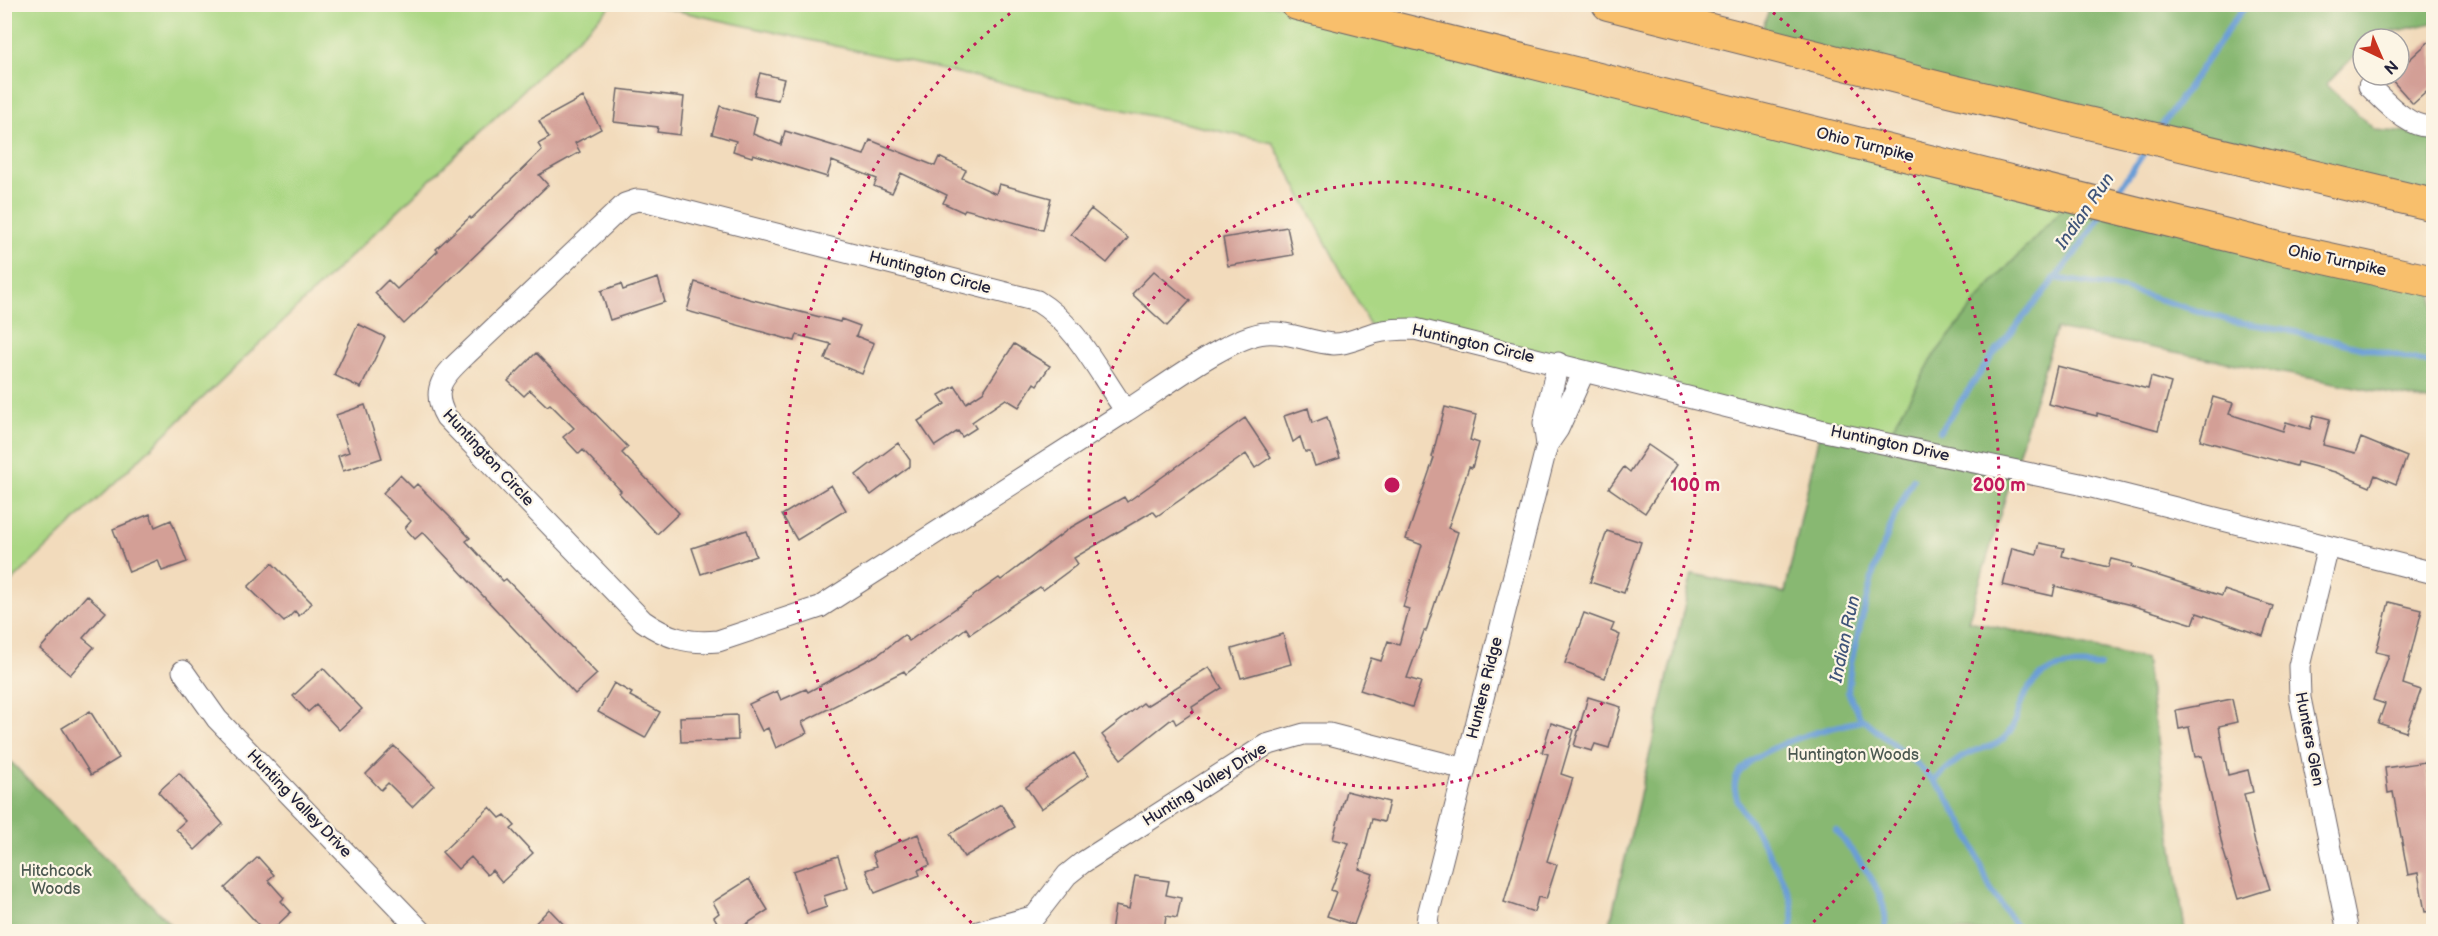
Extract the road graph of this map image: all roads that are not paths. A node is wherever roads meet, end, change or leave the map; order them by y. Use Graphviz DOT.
graph roads {
  1 [pos="1297,4"];
  2 [pos="1608,4"];
  3 [pos="2370,87"];
  4 [pos="2433,126"];
  5 [pos="2433,205"];
  6 [pos="2433,282"];
  7 [pos="1558,363"];
  8 [pos="1584,371"];
  9 [pos="1126,411"];
  10 [pos="1547,445"];
  11 [pos="2328,547"];
  12 [pos="2433,573"];
  13 [pos="183,671"];
  14 [pos="1465,769"];
  15 [pos="1037,924"];
  16 [pos="422,932"];
  17 [pos="978,932"];
  18 [pos="1426,932"];
  19 [pos="2348,932"];
  1 -- 6 [label="highway, Ohio Turnpike"];
  2 -- 5 [label="highway"];
  3 -- 4 [label="street"];
  7 -- 8 [label="street, Huntington Drive"];
  7 -- 9 [label="street, Huntington Circle"];
  7 -- 10 [label="street, Hunters Ridge"];
  8 -- 10 [label="street, Hunters Ridge"];
  8 -- 11 [label="street, Huntington Drive"];
  9 -- 9 [label="street, Huntington Circle"];
  10 -- 14 [label="street, Hunters Ridge"];
  11 -- 12 [label="street, Huntington Drive"];
  11 -- 19 [label="street, Hunters Glen"];
  13 -- 16 [label="street, Hunting Valley Drive"];
  14 -- 15 [label="street, Hunting Valley Drive"];
  14 -- 18 [label="street, Hunters Ridge"];
  15 -- 17 [label="street, Hunting Valley Drive"];
}
